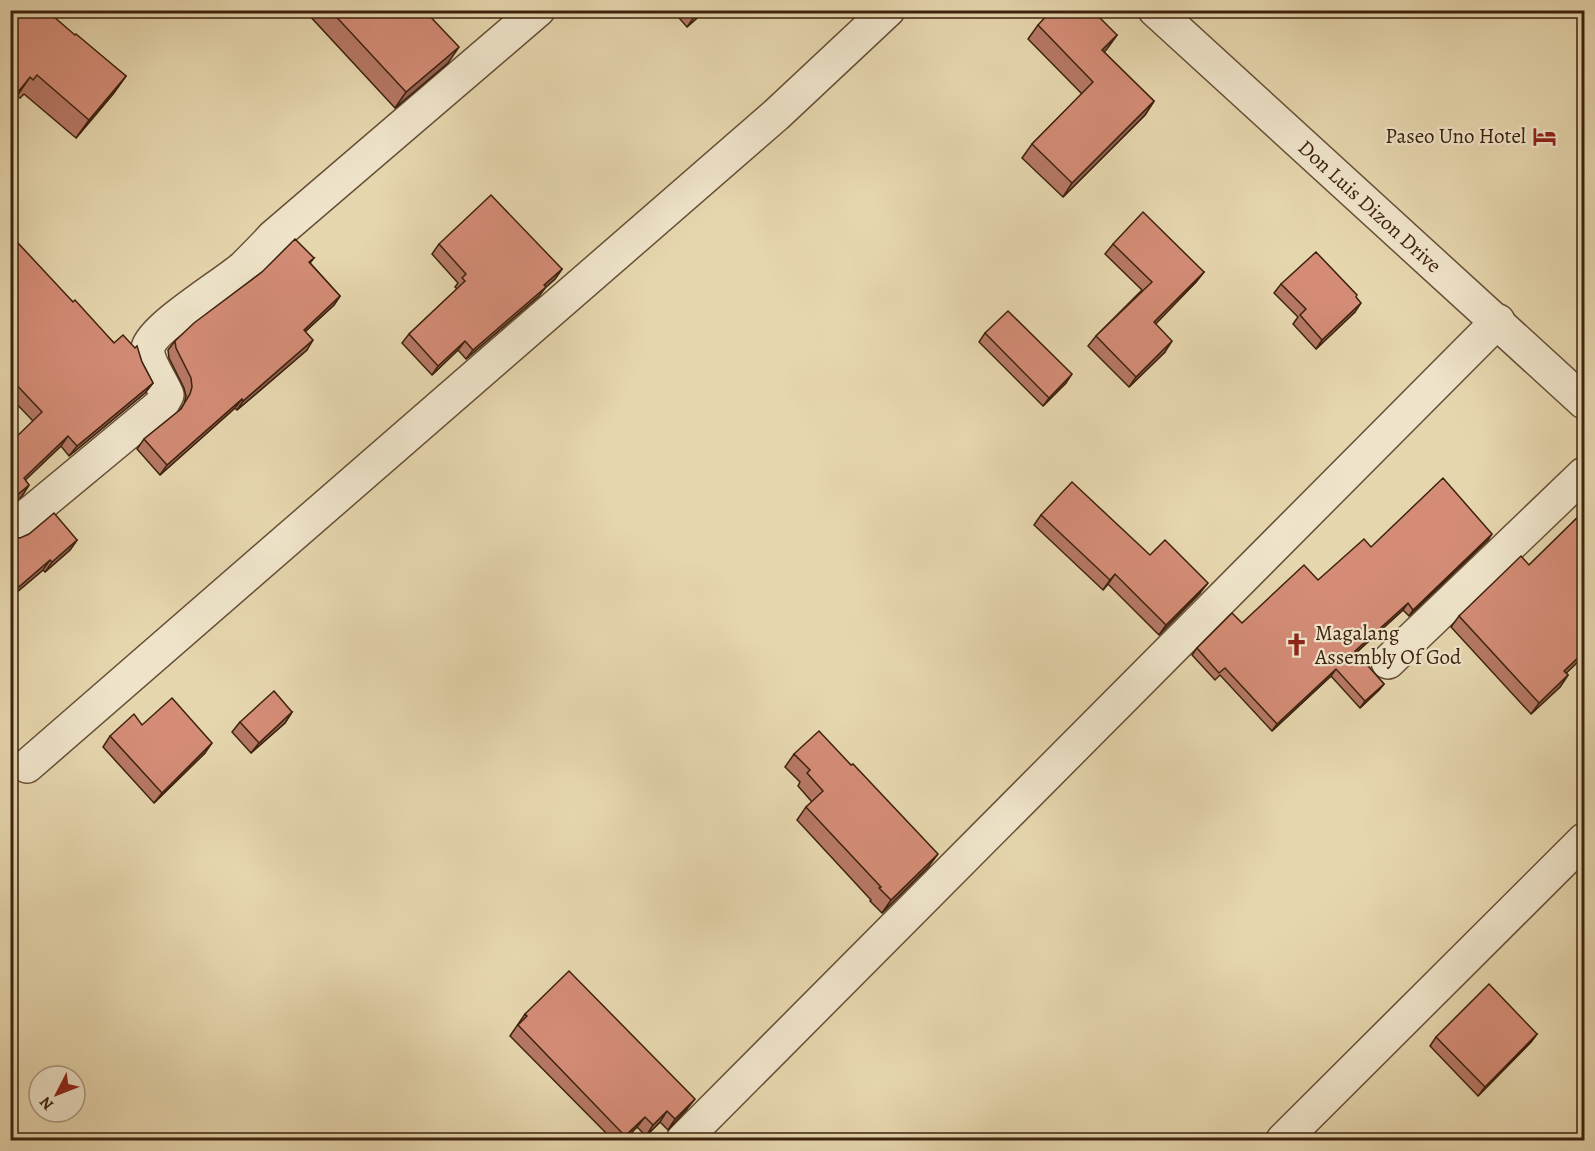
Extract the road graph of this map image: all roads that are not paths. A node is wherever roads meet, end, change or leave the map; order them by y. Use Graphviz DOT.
graph roads {
  1 [pos="538,10"];
  2 [pos="888,10"];
  3 [pos="1155,10"];
  4 [pos="1498,321"];
  5 [pos="1584,402"];
  6 [pos="1584,474"];
  7 [pos="10,530"];
  8 [pos="1388,662"];
  9 [pos="27,766"];
  10 [pos="1584,840"];
  11 [pos="683,1140"];
  12 [pos="1283,1140"];
  1 -- 7 [label="street"];
  2 -- 9 [label="street"];
  3 -- 4 [label="street, Don Luis Dizon Drive"];
  4 -- 5 [label="street, Don Luis Dizon Drive"];
  4 -- 11 [label="street"];
  6 -- 8 [label="street"];
  10 -- 12 [label="street"];
}
